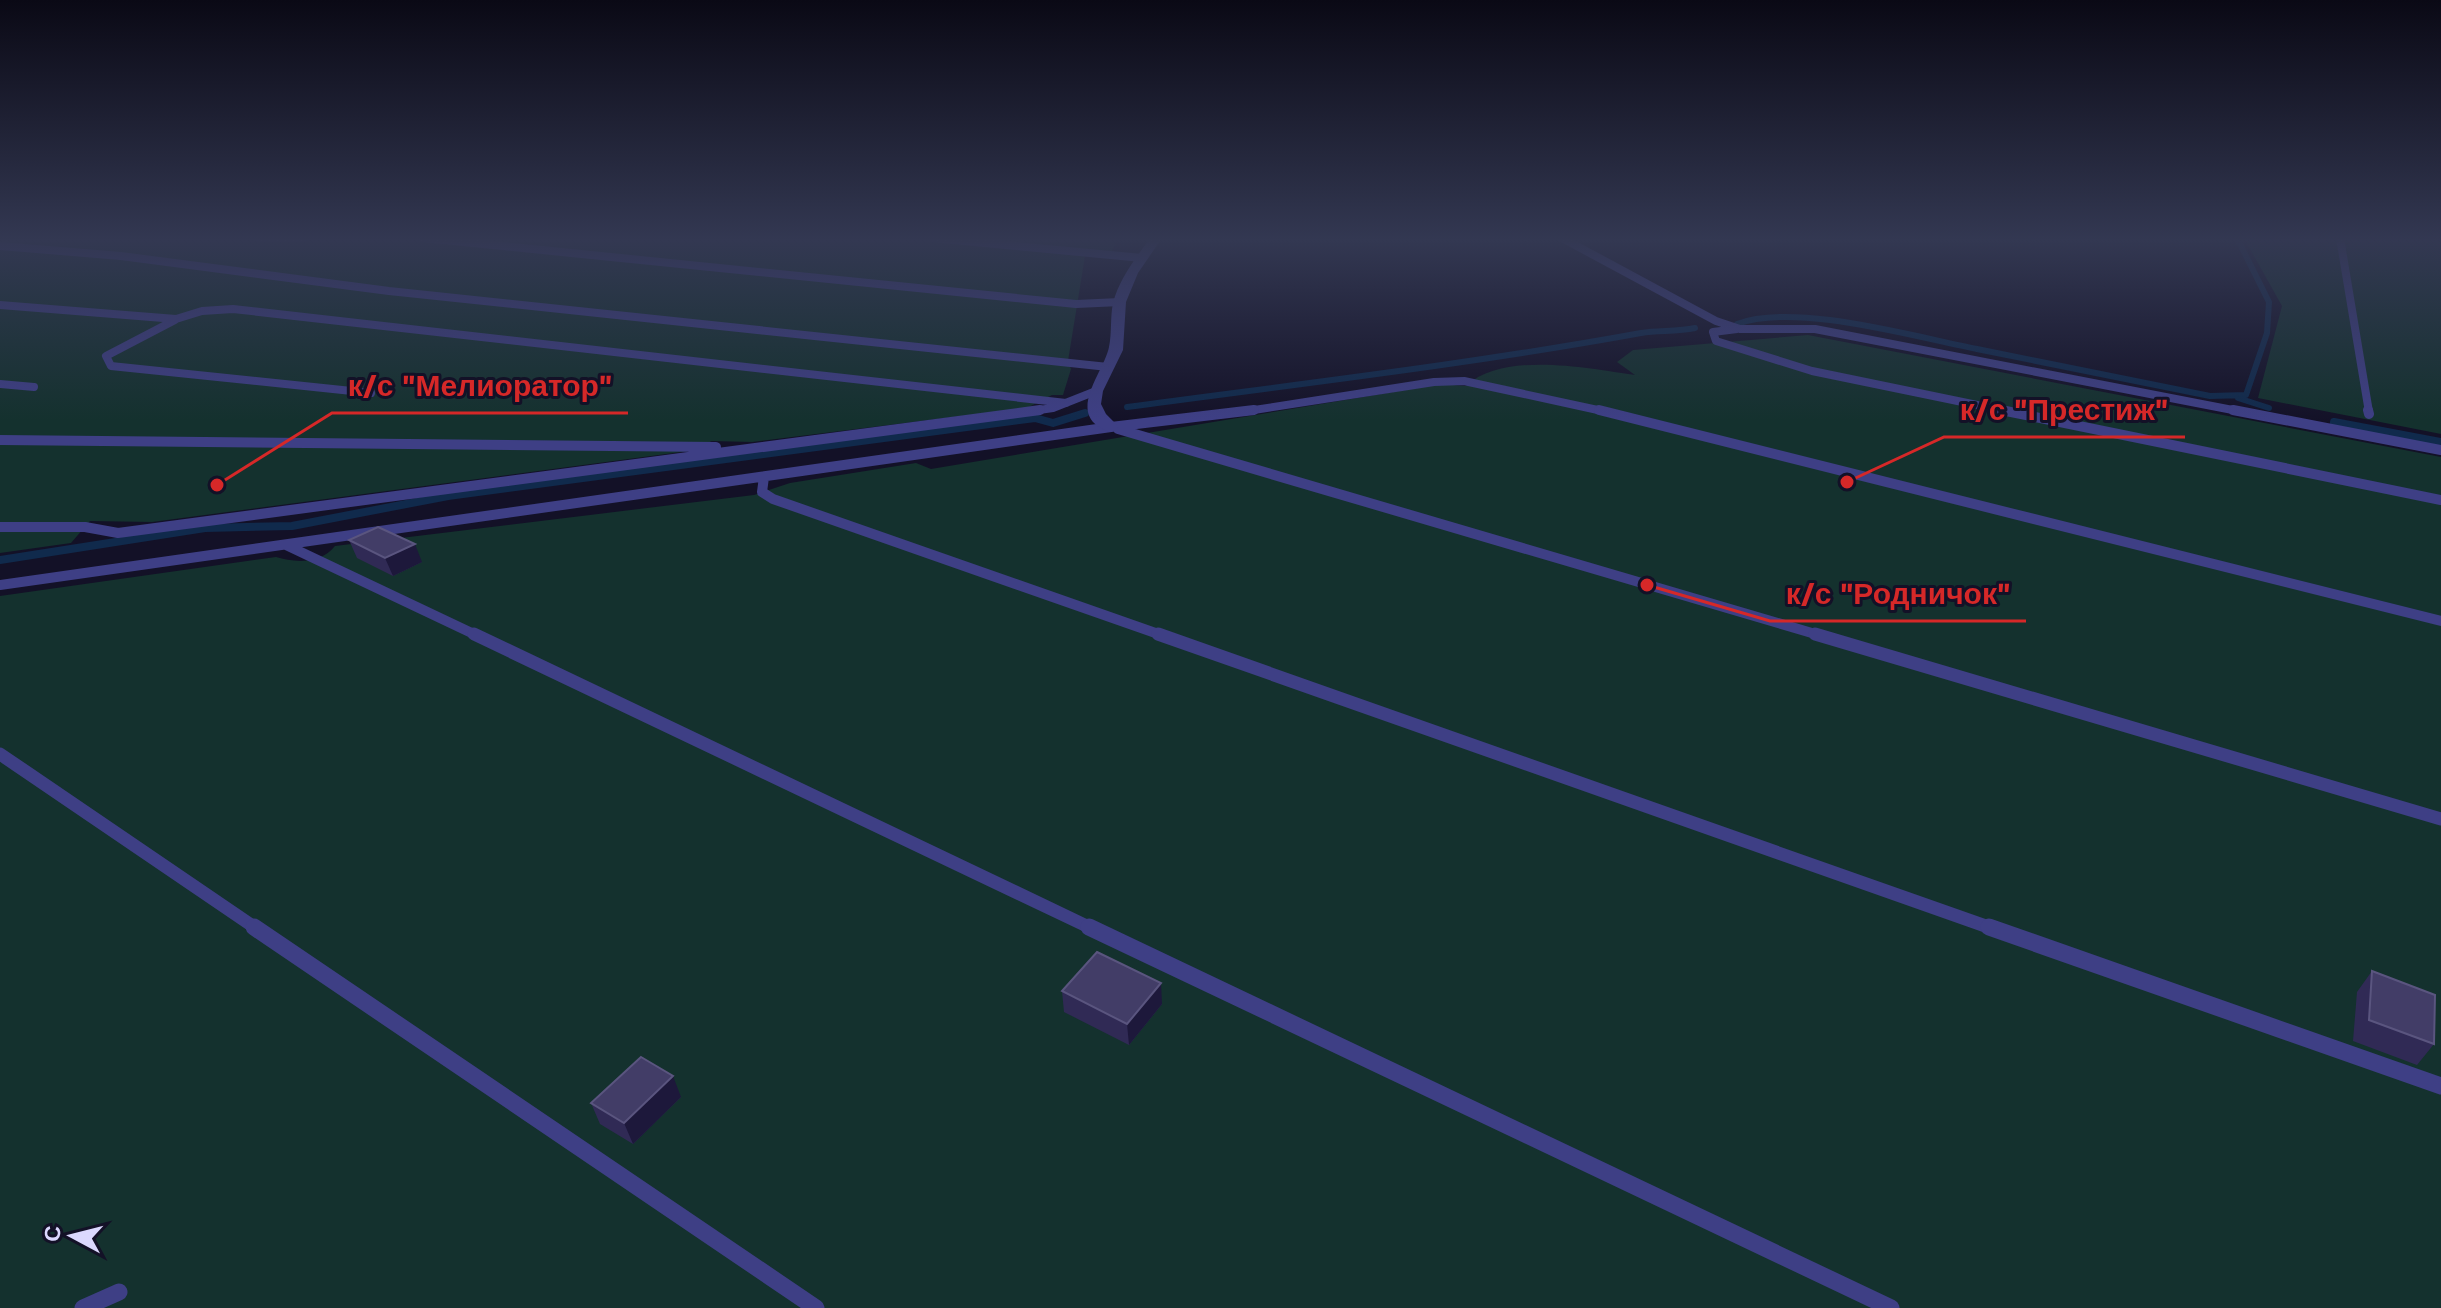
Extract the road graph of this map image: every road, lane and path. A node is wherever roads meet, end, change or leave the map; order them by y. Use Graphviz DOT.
graph roads {
  1 [pos="462,299"];
  2 [pos="1014,299"];
  3 [pos="1121,299"];
  4 [pos="1675,299"];
  5 [pos="2350,299"];
  6 [pos="1120,302"];
  7 [pos="0,305"];
  8 [pos="176,319"];
  9 [pos="1740,329"];
  10 [pos="1108,367"];
  11 [pos="0,384"];
  12 [pos="34,387"];
  13 [pos="1096,391"];
  14 [pos="371,393"];
  15 [pos="1066,403"];
  16 [pos="2369,414"];
  17 [pos="1111,427"];
  18 [pos="0,440"];
  19 [pos="727,450"];
  20 [pos="2441,450"];
  21 [pos="764,477"];
  22 [pos="2441,500"];
  23 [pos="0,527"];
  24 [pos="286,545"];
  25 [pos="0,585"];
  26 [pos="2441,621"];
  27 [pos="0,754"];
  28 [pos="2441,819"];
  29 [pos="2441,1086"];
  30 [pos="119,1292"];
  31 [pos="83,1308"];
  32 [pos="816,1308"];
  33 [pos="1891,1308"];
  1 -- 10 [label="lane"];
  2 -- 6 [label="lane"];
  3 -- 6 [label="street"];
  4 -- 9 [label="lane"];
  5 -- 16 [label="lane"];
  6 -- 10 [label="street"];
  7 -- 8 [label="lane"];
  8 -- 14 [label="lane"];
  8 -- 15 [label="lane"];
  9 -- 20 [label="lane"];
  9 -- 22 [label="lane"];
  10 -- 13 [label="street"];
  11 -- 12 [label="lane"];
  13 -- 15 [label="lane"];
  13 -- 17 [label="street"];
  15 -- 19 [label="lane"];
  17 -- 21 [label="lane"];
  17 -- 26 [label="lane"];
  17 -- 28 [label="lane"];
  18 -- 19 [label="lane"];
  19 -- 23 [label="lane"];
  21 -- 24 [label="lane"];
  21 -- 29 [label="lane"];
  24 -- 25 [label="lane"];
  24 -- 33 [label="lane"];
  27 -- 32 [label="lane"];
  30 -- 31 [label="lane"];
}
